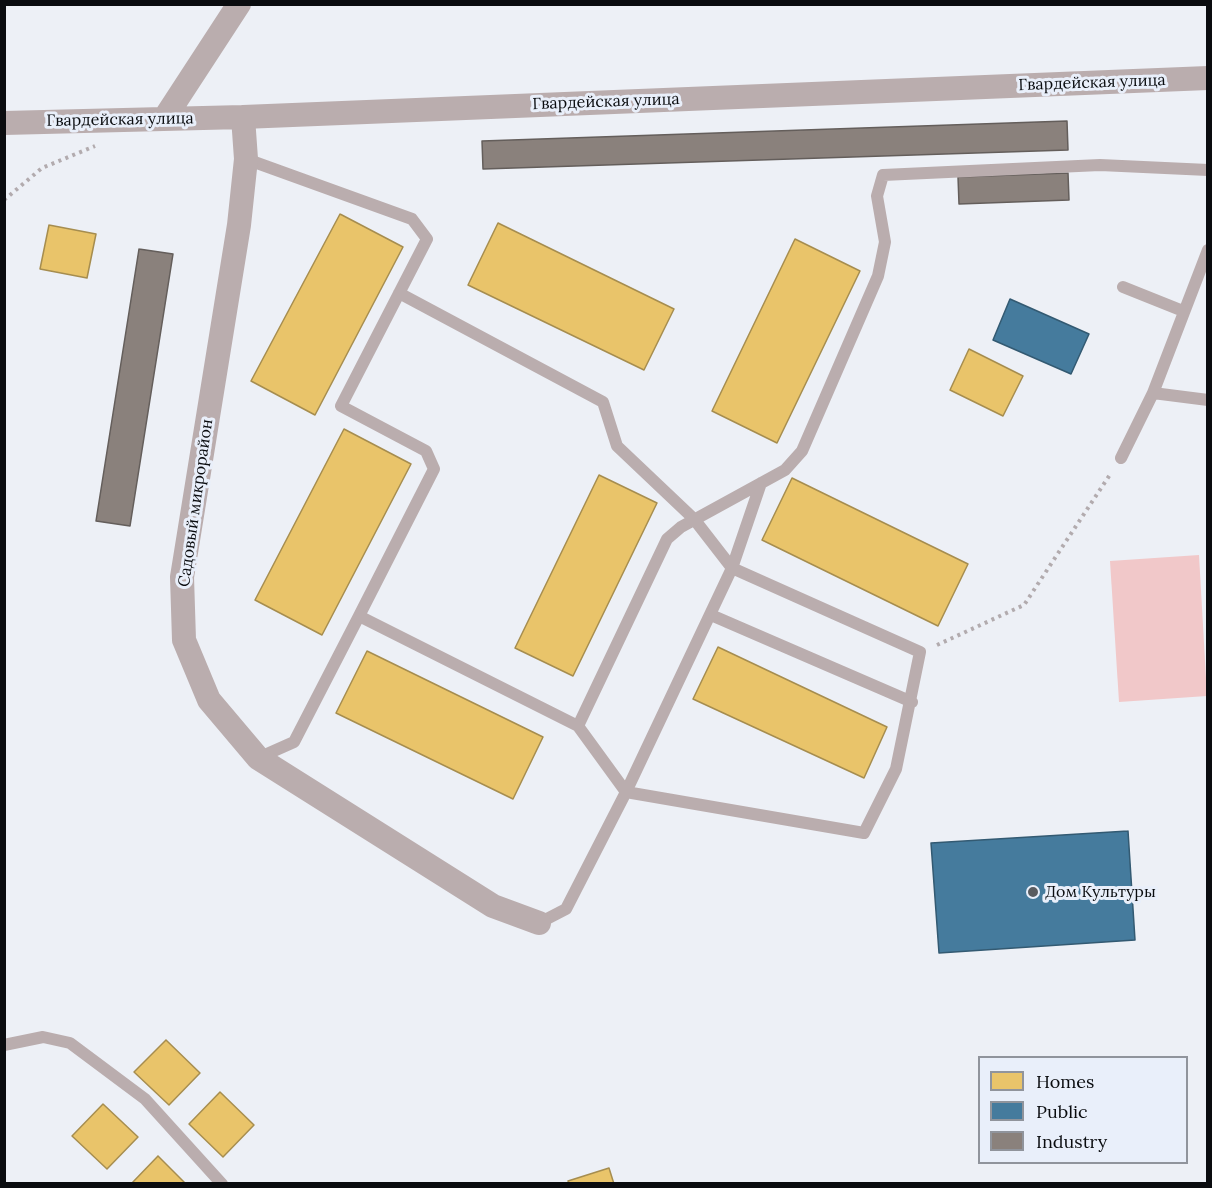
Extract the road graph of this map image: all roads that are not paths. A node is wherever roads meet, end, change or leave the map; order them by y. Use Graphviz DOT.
graph roads {
  1 [pos="238,4"];
  2 [pos="1208,78"];
  3 [pos="243,117"];
  4 [pos="164,119"];
  5 [pos="4,123"];
  6 [pos="246,159"];
  7 [pos="1208,170"];
  8 [pos="1208,250"];
  9 [pos="1123,287"];
  10 [pos="399,293"];
  11 [pos="1184,311"];
  12 [pos="1153,393"];
  13 [pos="1208,400"];
  14 [pos="1121,458"];
  15 [pos="761,483"];
  16 [pos="694,519"];
  17 [pos="732,568"];
  18 [pos="711,615"];
  19 [pos="359,616"];
  20 [pos="912,702"];
  21 [pos="578,726"];
  22 [pos="258,758"];
  23 [pos="626,792"];
  24 [pos="539,923"];
  25 [pos="4,1045"];
  26 [pos="222,1184"];
  1 -- 4 [label="street"];
  2 -- 3 [label="street, Гвардейская улица"];
  3 -- 4 [label="street, Гвардейская улица"];
  3 -- 6 [label="street, Садовый микрорайон"];
  4 -- 5 [label="street, Гвардейская улица"];
  6 -- 10 [label="lane"];
  6 -- 22 [label="street, Садовый микрорайон"];
  7 -- 15 [label="lane"];
  8 -- 11 [label="lane"];
  9 -- 11 [label="lane"];
  10 -- 16 [label="lane"];
  10 -- 19 [label="lane"];
  11 -- 12 [label="lane"];
  12 -- 13 [label="lane"];
  12 -- 14 [label="lane"];
  15 -- 16 [label="lane"];
  15 -- 17 [label="lane"];
  16 -- 17 [label="lane"];
  16 -- 21 [label="lane"];
  17 -- 18 [label="lane"];
  17 -- 20 [label="lane"];
  18 -- 20 [label="lane"];
  18 -- 23 [label="lane"];
  19 -- 21 [label="lane"];
  19 -- 22 [label="lane"];
  20 -- 23 [label="lane"];
  21 -- 23 [label="lane"];
  22 -- 24 [label="street, Садовый микрорайон"];
  23 -- 24 [label="lane"];
  25 -- 26 [label="lane"];
}
